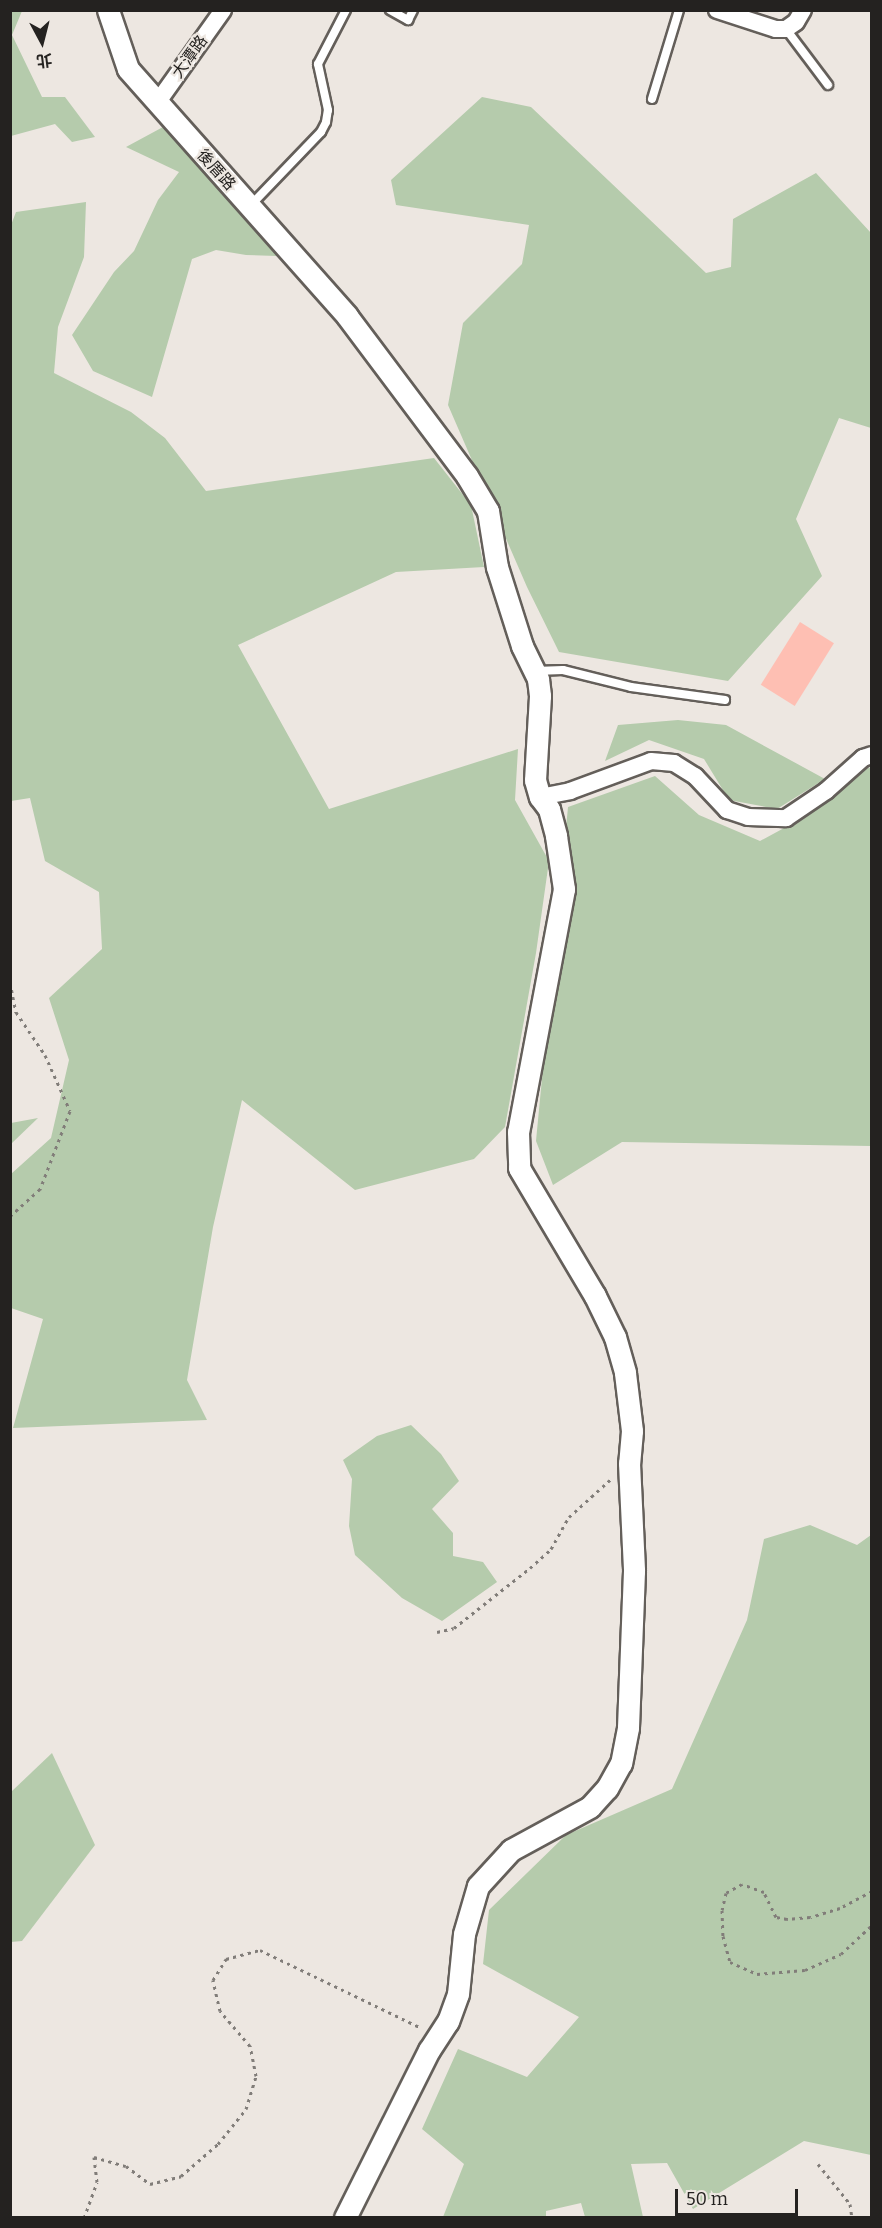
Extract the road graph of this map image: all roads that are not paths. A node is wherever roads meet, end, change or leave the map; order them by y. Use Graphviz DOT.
graph roads {
  1 [pos="108,10"];
  2 [pos="223,10"];
  3 [pos="346,10"];
  4 [pos="390,10"];
  5 [pos="413,10"];
  6 [pos="679,10"];
  7 [pos="717,10"];
  8 [pos="803,10"];
  9 [pos="751,17"];
  10 [pos="786,29"];
  11 [pos="828,85"];
  12 [pos="652,99"];
  13 [pos="157,103"];
  14 [pos="249,207"];
  15 [pos="534,671"];
  16 [pos="726,700"];
  17 [pos="869,754"];
  18 [pos="540,797"];
  19 [pos="345,2217"];
  1 -- 13 [label="street, 後厝路"];
  2 -- 13 [label="street, 大潭路"];
  3 -- 14 [label="lane"];
  4 -- 5 [label="lane"];
  6 -- 12 [label="lane"];
  7 -- 9 [label="street"];
  8 -- 10 [label="street"];
  9 -- 10 [label="street"];
  10 -- 11 [label="lane"];
  13 -- 14 [label="street, 後厝路"];
  14 -- 15 [label="street, 後厝路"];
  15 -- 16 [label="lane"];
  15 -- 18 [label="street, 後厝路"];
  17 -- 18 [label="street"];
  18 -- 19 [label="street, 後厝路"];
}
